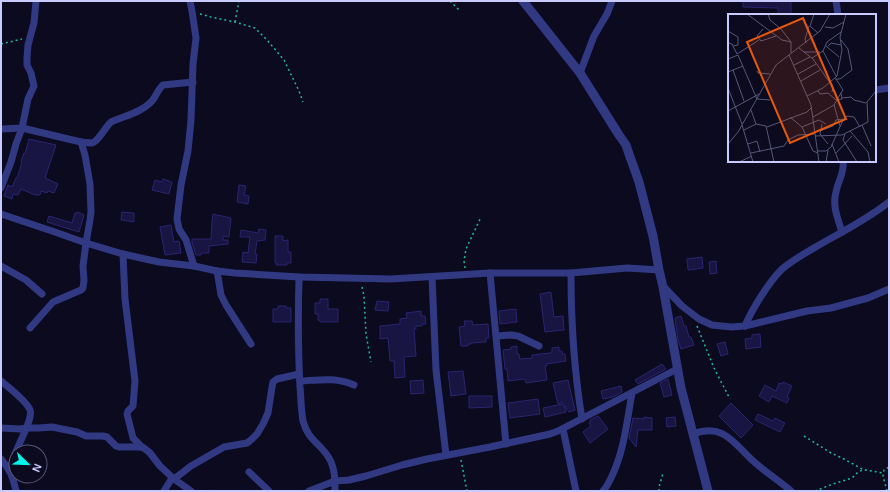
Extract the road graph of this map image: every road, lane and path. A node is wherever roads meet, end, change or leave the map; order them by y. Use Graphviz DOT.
graph roads {
  1 [pos="36,1"];
  2 [pos="190,1"];
  3 [pos="239,1"];
  4 [pos="450,1"];
  5 [pos="523,1"];
  6 [pos="612,1"];
  7 [pos="836,1"];
  8 [pos="459,10"];
  9 [pos="192,11"];
  10 [pos="838,14"];
  11 [pos="235,22"];
  12 [pos="30,38"];
  13 [pos="1,44"];
  14 [pos="580,73"];
  15 [pos="193,82"];
  16 [pos="889,88"];
  17 [pos="876,90"];
  18 [pos="302,102"];
  19 [pos="22,128"];
  20 [pos="1,129"];
  21 [pos="81,142"];
  22 [pos="844,162"];
  23 [pos="1,188"];
  24 [pos="889,202"];
  25 [pos="1,214"];
  26 [pos="481,217"];
  27 [pos="842,232"];
  28 [pos="86,243"];
  29 [pos="123,254"];
  30 [pos="1,266"];
  31 [pos="194,266"];
  32 [pos="659,270"];
  33 [pos="217,271"];
  34 [pos="490,273"];
  35 [pos="571,273"];
  36 [pos="466,274"];
  37 [pos="299,277"];
  38 [pos="432,277"];
  39 [pos="360,279"];
  40 [pos="663,287"];
  41 [pos="889,289"];
  42 [pos="42,294"];
  43 [pos="692,313"];
  44 [pos="745,326"];
  45 [pos="30,328"];
  46 [pos="496,336"];
  47 [pos="251,344"];
  48 [pos="539,346"];
  49 [pos="371,362"];
  50 [pos="677,368"];
  51 [pos="300,377"];
  52 [pos="1,381"];
  53 [pos="354,385"];
  54 [pos="632,393"];
  55 [pos="730,399"];
  56 [pos="582,419"];
  57 [pos="1,428"];
  58 [pos="27,428"];
  59 [pos="563,429"];
  60 [pos="693,434"];
  61 [pos="804,436"];
  62 [pos="20,444"];
  63 [pos="506,444"];
  64 [pos="142,447"];
  65 [pos="460,452"];
  66 [pos="446,455"];
  67 [pos="1,459"];
  68 [pos="889,466"];
  69 [pos="8,467"];
  70 [pos="866,470"];
  71 [pos="249,472"];
  72 [pos="883,472"];
  73 [pos="663,473"];
  74 [pos="173,478"];
  75 [pos="335,481"];
  76 [pos="164,491"];
  77 [pos="191,491"];
  78 [pos="269,491"];
  79 [pos="309,491"];
  80 [pos="335,491"];
  81 [pos="467,491"];
  82 [pos="576,491"];
  83 [pos="603,491"];
  84 [pos="659,491"];
  85 [pos="708,491"];
  86 [pos="791,491"];
  87 [pos="815,491"];
  88 [pos="887,491"];
  1 -- 12 [label="street"];
  2 -- 9 [label="street"];
  3 -- 11 [label="path"];
  4 -- 8 [label="path"];
  5 -- 14 [label="street"];
  6 -- 14 [label="street"];
  7 -- 10 [label="street"];
  9 -- 11 [label="path"];
  9 -- 15 [label="street"];
  11 -- 18 [label="path"];
  12 -- 13 [label="path"];
  12 -- 19 [label="street"];
  14 -- 32 [label="street"];
  15 -- 21 [label="street"];
  15 -- 31 [label="street"];
  16 -- 17 [label="street"];
  19 -- 20 [label="street"];
  19 -- 21 [label="street"];
  19 -- 23 [label="street"];
  21 -- 28 [label="street"];
  22 -- 27 [label="street"];
  24 -- 27 [label="street"];
  25 -- 28 [label="street"];
  26 -- 36 [label="path"];
  27 -- 44 [label="street"];
  28 -- 29 [label="street"];
  28 -- 45 [label="street"];
  29 -- 31 [label="street"];
  29 -- 64 [label="street"];
  30 -- 42 [label="street"];
  31 -- 33 [label="street"];
  32 -- 35 [label="street"];
  32 -- 40 [label="street"];
  33 -- 37 [label="street"];
  33 -- 47 [label="street"];
  34 -- 35 [label="street"];
  34 -- 36 [label="street"];
  34 -- 46 [label="street"];
  35 -- 56 [label="street"];
  36 -- 38 [label="street"];
  37 -- 39 [label="street"];
  37 -- 51 [label="street"];
  38 -- 39 [label="street"];
  38 -- 66 [label="street"];
  39 -- 49 [label="path"];
  40 -- 43 [label="street"];
  40 -- 50 [label="street"];
  41 -- 44 [label="street"];
  43 -- 44 [label="street"];
  43 -- 55 [label="path"];
  46 -- 48 [label="street"];
  46 -- 63 [label="street"];
  50 -- 54 [label="street"];
  50 -- 60 [label="street"];
  51 -- 53 [label="street"];
  51 -- 74 [label="street"];
  51 -- 75 [label="street"];
  52 -- 58 [label="street"];
  54 -- 56 [label="street"];
  54 -- 83 [label="street"];
  56 -- 59 [label="street"];
  57 -- 58 [label="street"];
  58 -- 62 [label="street"];
  58 -- 64 [label="street"];
  59 -- 63 [label="street"];
  59 -- 82 [label="street"];
  60 -- 85 [label="street"];
  60 -- 86 [label="street"];
  61 -- 70 [label="path"];
  63 -- 65 [label="street"];
  64 -- 74 [label="street"];
  65 -- 66 [label="street"];
  65 -- 81 [label="path"];
  66 -- 75 [label="street"];
  67 -- 69 [label="street"];
  68 -- 72 [label="path"];
  70 -- 72 [label="path"];
  70 -- 87 [label="path"];
  71 -- 78 [label="street"];
  72 -- 88 [label="path"];
  73 -- 84 [label="path"];
  74 -- 76 [label="street"];
  74 -- 77 [label="street"];
  75 -- 79 [label="street"];
  75 -- 80 [label="street"];
}
